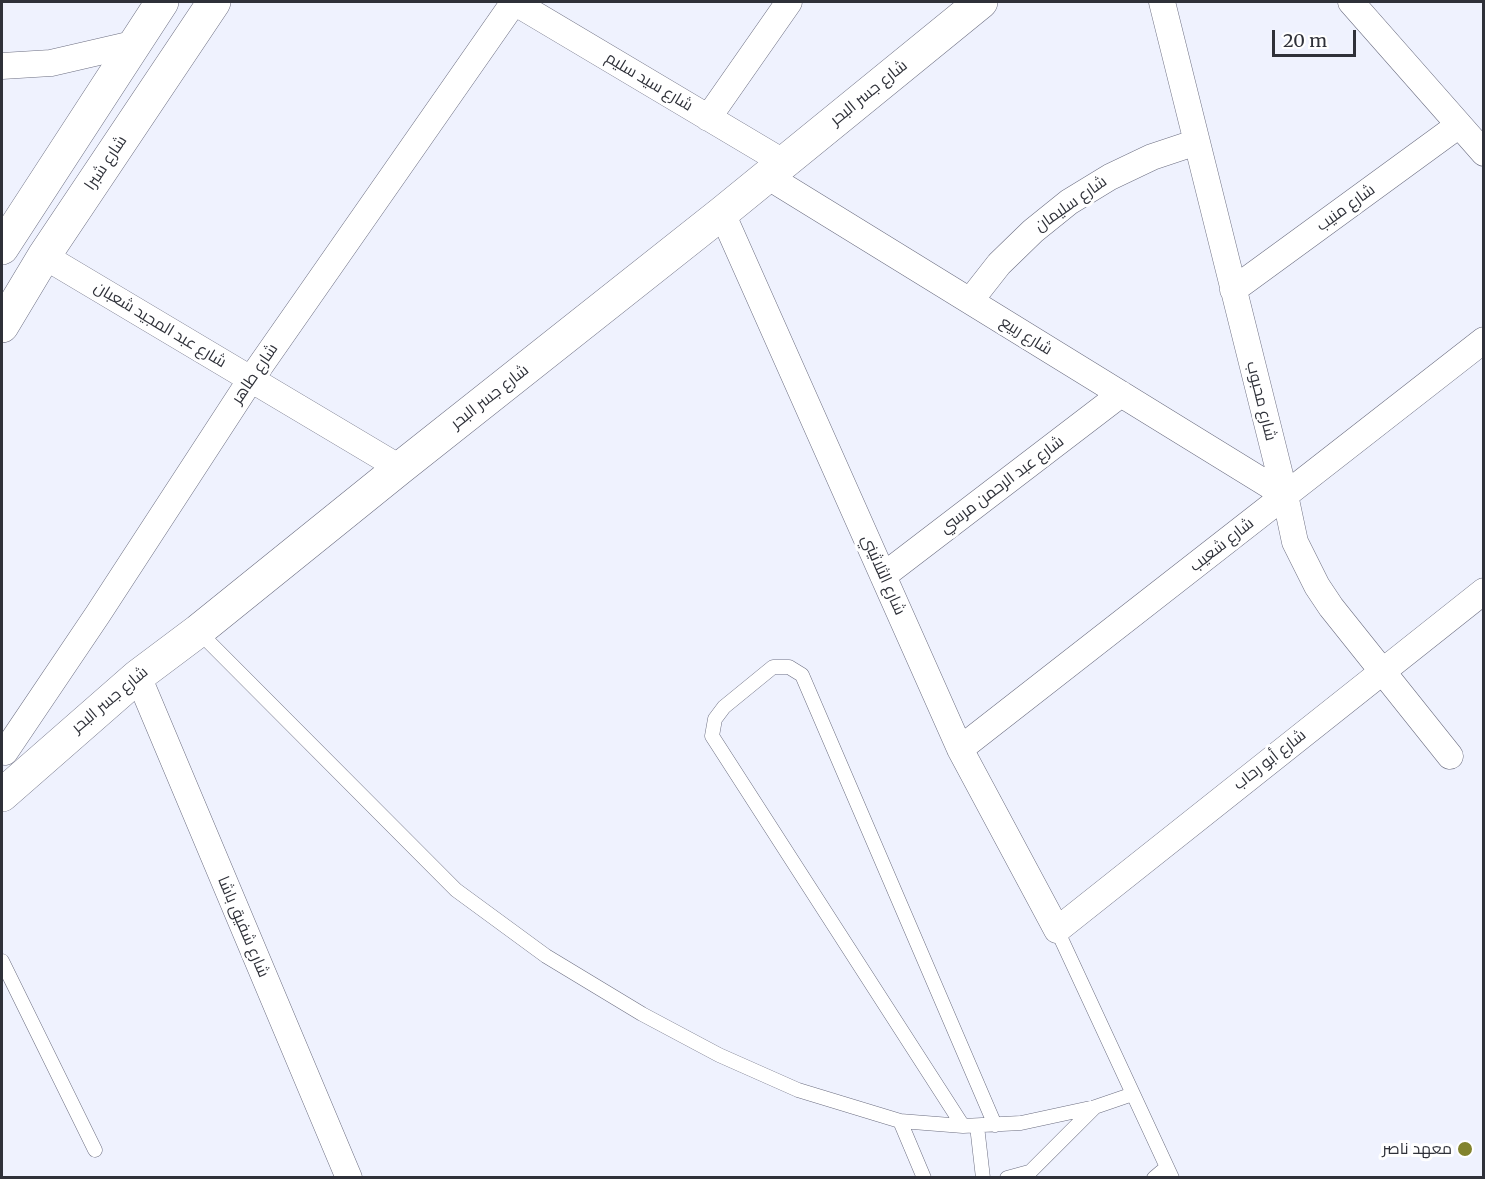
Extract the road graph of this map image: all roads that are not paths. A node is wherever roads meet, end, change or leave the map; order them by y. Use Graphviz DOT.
graph roads {
  1 [pos="162,2"];
  2 [pos="214,2"];
  3 [pos="514,2"];
  4 [pos="789,2"];
  5 [pos="981,2"];
  6 [pos="1162,2"];
  7 [pos="1351,2"];
  8 [pos="133,44"];
  9 [pos="2,66"];
  10 [pos="708,117"];
  11 [pos="1459,125"];
  12 [pos="1197,142"];
  13 [pos="1484,153"];
  14 [pos="775,169"];
  15 [pos="722,213"];
  16 [pos="2,248"];
  17 [pos="44,256"];
  18 [pos="1233,290"];
  19 [pos="970,301"];
  20 [pos="2,326"];
  21 [pos="1484,340"];
  22 [pos="251,379"];
  23 [pos="1121,394"];
  24 [pos="400,468"];
  25 [pos="1285,495"];
  26 [pos="883,576"];
  27 [pos="1484,591"];
  28 [pos="198,631"];
  29 [pos="1382,671"];
  30 [pos="138,676"];
  31 [pos="960,749"];
  32 [pos="1450,756"];
  33 [pos="12,757"];
  34 [pos="2,795"];
  35 [pos="1057,930"];
  36 [pos="2,961"];
  37 [pos="1133,1094"];
  38 [pos="1095,1107"];
  39 [pos="900,1121"];
  40 [pos="995,1125"];
  41 [pos="963,1126"];
  42 [pos="977,1126"];
  43 [pos="95,1150"];
  44 [pos="1170,1172"];
  45 [pos="1027,1175"];
  46 [pos="349,1178"];
  47 [pos="924,1178"];
  48 [pos="983,1178"];
  49 [pos="1007,1178"];
  50 [pos="1154,1178"];
  1 -- 8 [label="main road"];
  2 -- 17 [label="main road, شارع شبرا"];
  3 -- 10 [label="street, شارع سيد سليم"];
  3 -- 22 [label="street, شارع طاهر"];
  4 -- 10 [label="street"];
  5 -- 14 [label="main road, شارع جسر البحر"];
  6 -- 12 [label="street, شارع محبوب"];
  7 -- 11 [label="street"];
  8 -- 9 [label="street"];
  8 -- 16 [label="main road"];
  10 -- 14 [label="street, شارع سيد سليم"];
  11 -- 13 [label="street"];
  11 -- 18 [label="street, شارع منيب"];
  12 -- 18 [label="street, شارع محبوب"];
  12 -- 19 [label="street, شارع سليمان"];
  14 -- 15 [label="main road, شارع جسر البحر"];
  14 -- 19 [label="street, شارع ربيع"];
  15 -- 24 [label="main road, شارع جسر البحر"];
  15 -- 26 [label="street, شارع الثلاثيني"];
  17 -- 20 [label="main road, شارع شبرا"];
  17 -- 22 [label="street, شارع عبد المجيد شعبان"];
  18 -- 25 [label="street, شارع محبوب"];
  19 -- 23 [label="street, شارع ربيع"];
  21 -- 25 [label="street, شارع شعيب"];
  22 -- 24 [label="street, شارع عبد المجيد شعبان"];
  22 -- 33 [label="street, شارع طاهر"];
  23 -- 25 [label="street, شارع ربيع"];
  23 -- 26 [label="street, شارع عبد الرحمن مرسي"];
  24 -- 28 [label="main road, شارع جسر البحر"];
  25 -- 29 [label="street, شارع محبوب"];
  25 -- 31 [label="street, شارع شعيب"];
  26 -- 31 [label="street, شارع الثلاثيني"];
  27 -- 29 [label="street, شارع أبو رحاب"];
  28 -- 30 [label="main road, شارع جسر البحر"];
  28 -- 39 [label="lane"];
  29 -- 32 [label="street, شارع محبوب"];
  29 -- 35 [label="street, شارع أبو رحاب"];
  30 -- 33 [label="main road, شارع جسر البحر"];
  30 -- 46 [label="street, شارع شفيق باشا"];
  31 -- 35 [label="street, شارع الثلاثيني"];
  33 -- 34 [label="main road, شارع جسر البحر"];
  35 -- 37 [label="lane"];
  36 -- 43 [label="lane"];
  37 -- 38 [label="lane"];
  37 -- 44 [label="lane"];
  38 -- 40 [label="lane"];
  38 -- 45 [label="lane"];
  39 -- 41 [label="lane"];
  39 -- 47 [label="lane"];
  40 -- 41 [label="lane"];
  40 -- 42 [label="lane"];
  41 -- 42 [label="lane"];
  42 -- 48 [label="lane"];
  44 -- 50 [label="lane"];
  45 -- 49 [label="lane"];
}
